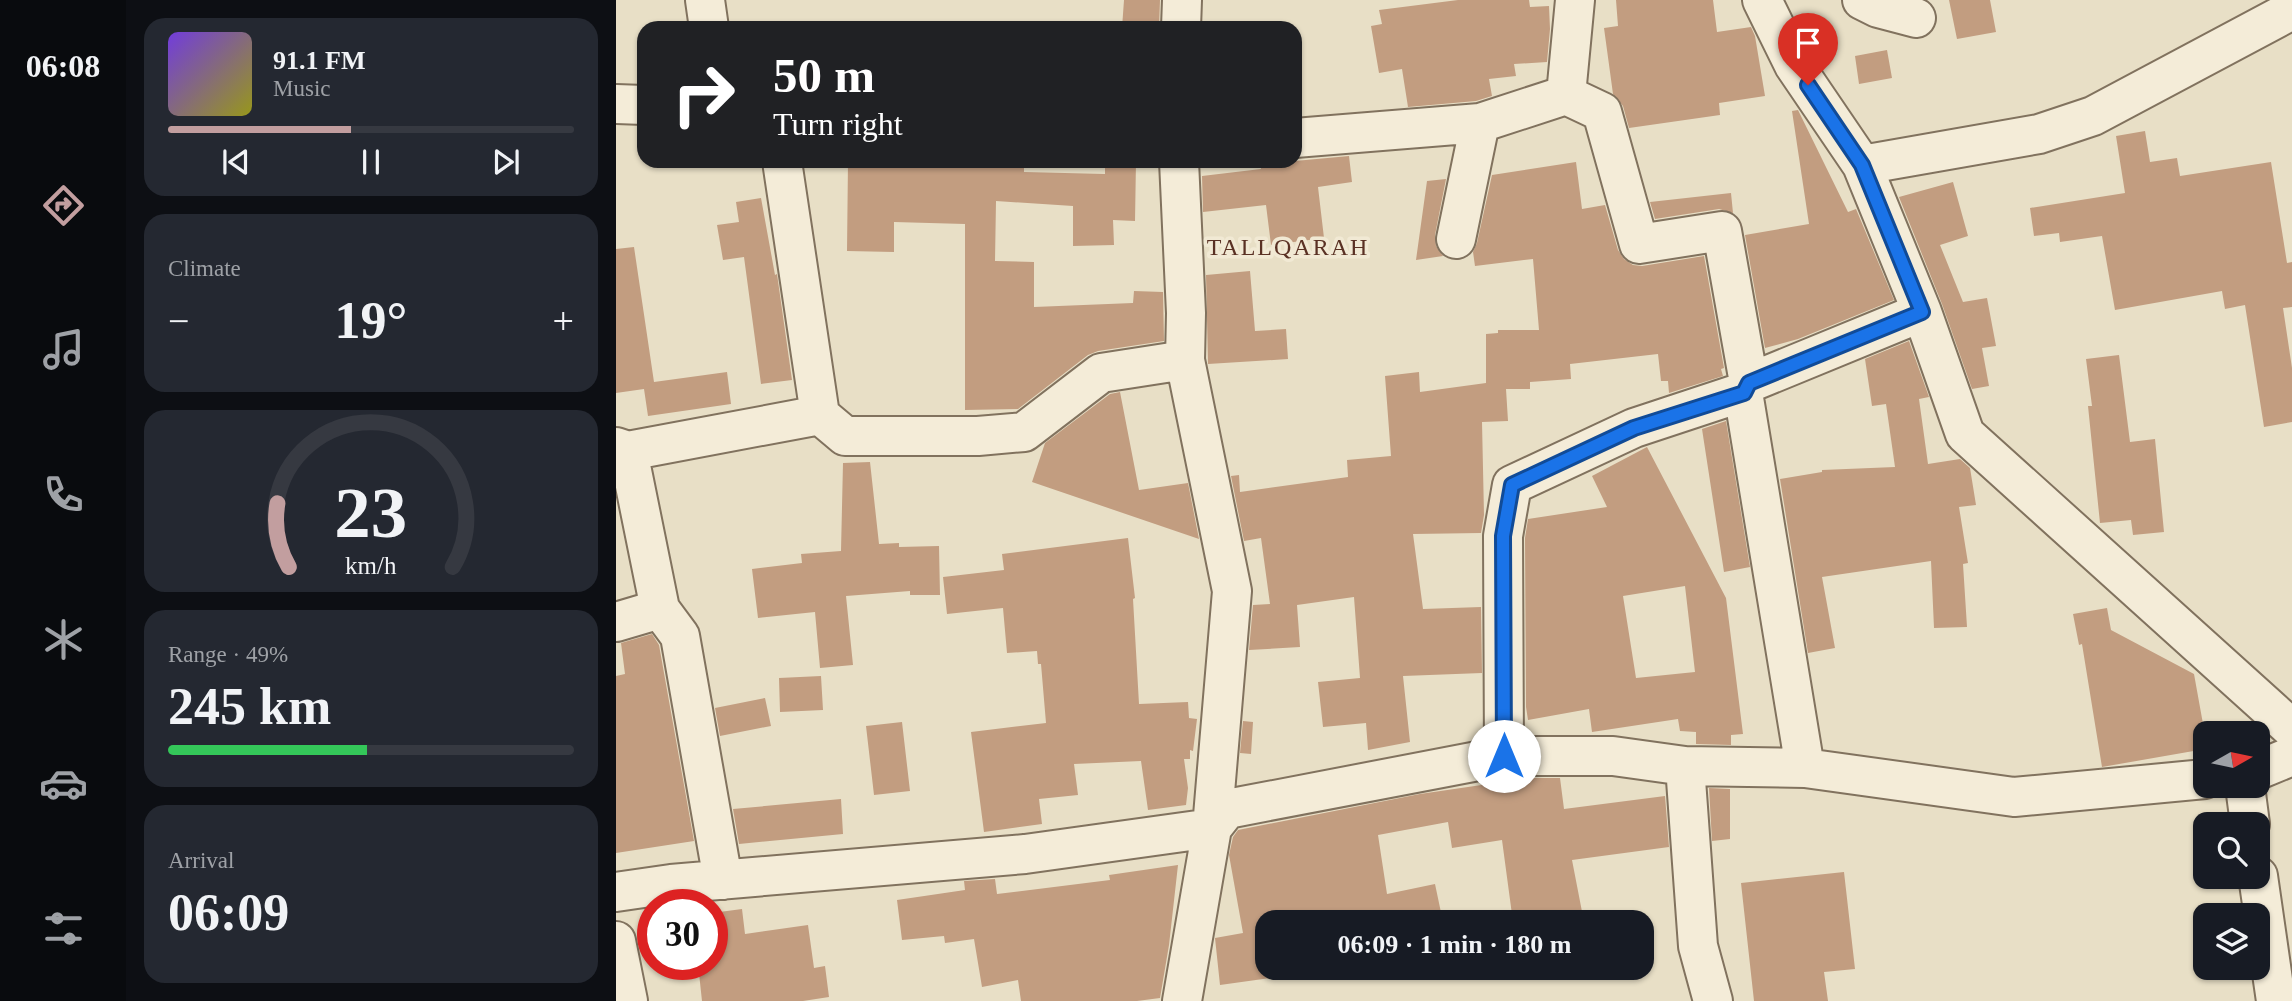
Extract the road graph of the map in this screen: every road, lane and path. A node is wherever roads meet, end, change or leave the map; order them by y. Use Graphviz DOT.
graph roads {
  1 [pos="705,0"];
  2 [pos="1182,0"];
  3 [pos="1575,0"];
  4 [pos="1762,0"];
  5 [pos="1862,0"];
  6 [pos="2292,10"];
  7 [pos="1916,18"];
  8 [pos="708,21"];
  9 [pos="1181,21"];
  10 [pos="1566,95"];
  11 [pos="616,104"];
  12 [pos="637,105"];
  13 [pos="1480,123"];
  14 [pos="1302,137"];
  15 [pos="1862,165"];
  16 [pos="783,168"];
  17 [pos="1179,168"];
  18 [pos="1456,239"];
  19 [pos="1922,312"];
  20 [pos="1185,360"];
  21 [pos="1746,388"];
  22 [pos="820,415"];
  23 [pos="622,449"];
  24 [pos="660,609"];
  25 [pos="616,622"];
  26 [pos="2292,729"];
  27 [pos="1504,756"];
  28 [pos="2292,756"];
  29 [pos="2270,765"];
  30 [pos="1685,766"];
  31 [pos="1805,768"];
  32 [pos="2193,780"];
  33 [pos="1212,828"];
  34 [pos="723,880"];
  35 [pos="2260,889"];
  36 [pos="616,892"];
  37 [pos="616,941"];
  38 [pos="628,1001"];
  39 [pos="1182,1001"];
  40 [pos="1713,1001"];
  41 [pos="2276,1001"];
  1 -- 8 [label="street"];
  2 -- 9 [label="street"];
  3 -- 10 [label="street"];
  4 -- 15 [label="street"];
  5 -- 7 [label="street"];
  6 -- 15 [label="street"];
  10 -- 13 [label="street"];
  10 -- 21 [label="street"];
  11 -- 12 [label="street"];
  13 -- 14 [label="street"];
  13 -- 18 [label="street"];
  15 -- 19 [label="street"];
  16 -- 22 [label="street"];
  17 -- 20 [label="street"];
  19 -- 21 [label="street"];
  19 -- 26 [label="street"];
  20 -- 22 [label="street"];
  20 -- 33 [label="street"];
  21 -- 27 [label="street"];
  21 -- 31 [label="street"];
  22 -- 23 [label="street"];
  23 -- 24 [label="street"];
  24 -- 25 [label="street"];
  24 -- 34 [label="street"];
  27 -- 30 [label="street"];
  27 -- 33 [label="street"];
  28 -- 29 [label="street"];
  30 -- 31 [label="street"];
  30 -- 40 [label="street"];
  31 -- 32 [label="street"];
  33 -- 34 [label="street"];
  33 -- 39 [label="street"];
  34 -- 36 [label="street"];
  35 -- 41 [label="street"];
  37 -- 38 [label="street"];
}
